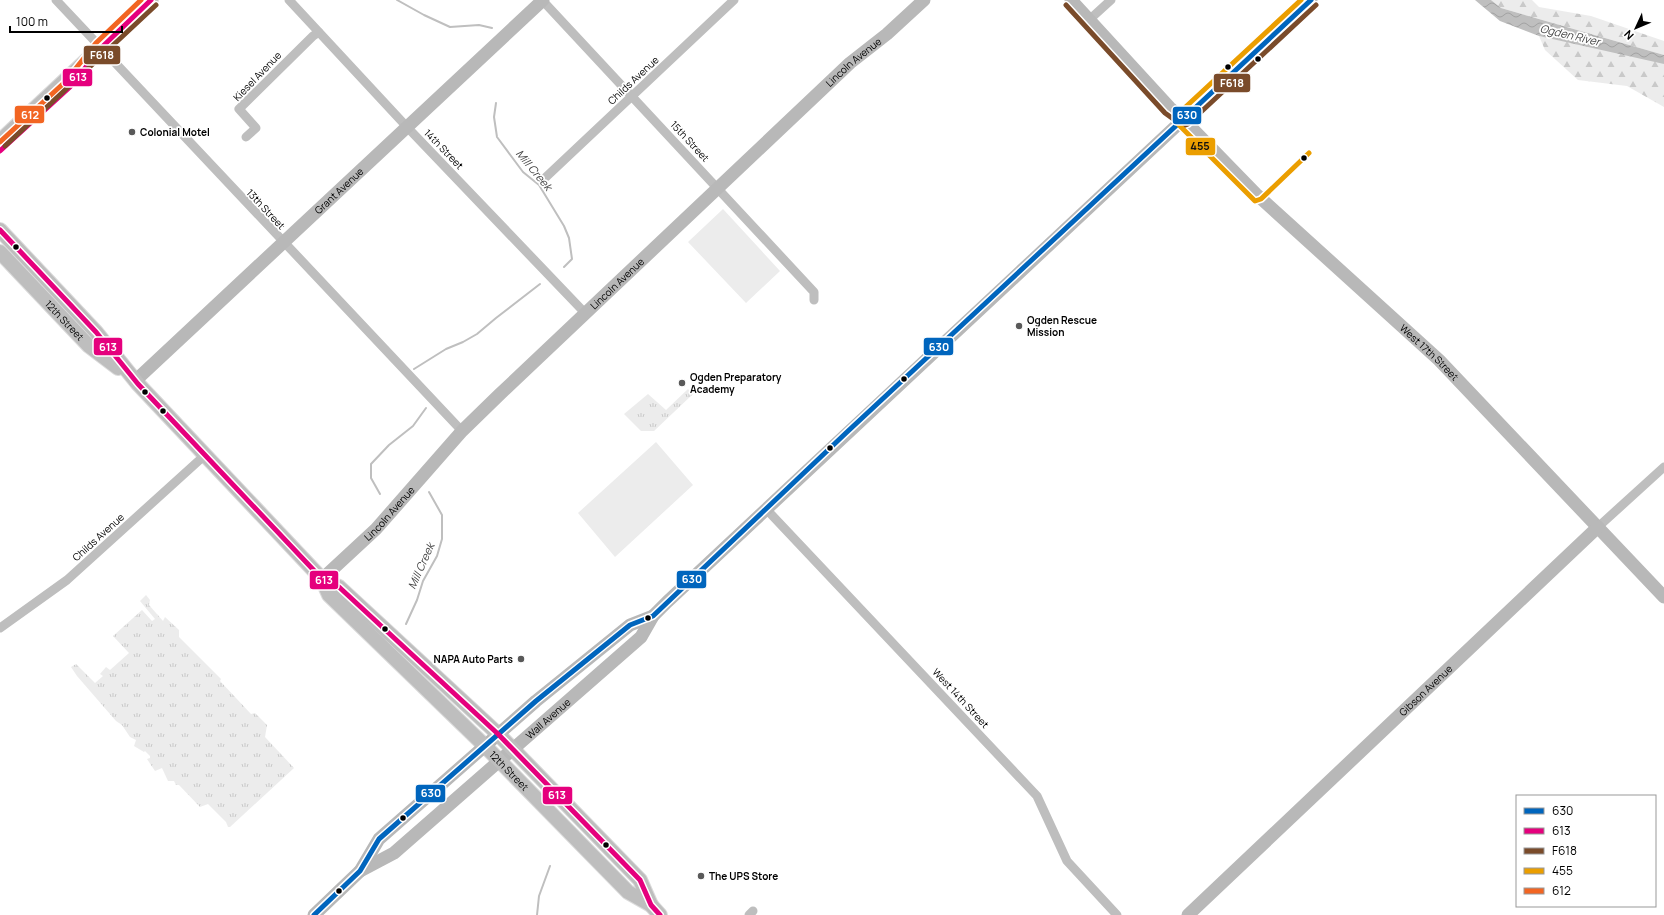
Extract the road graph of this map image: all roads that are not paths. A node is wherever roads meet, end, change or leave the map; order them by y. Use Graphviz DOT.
graph roads {
  1 [pos="56,0"];
  2 [pos="151,0"];
  3 [pos="289,0"];
  4 [pos="543,0"];
  5 [pos="734,0"];
  6 [pos="924,0"];
  7 [pos="1071,0"];
  8 [pos="1111,0"];
  9 [pos="1311,0"];
  10 [pos="1089,20"];
  11 [pos="319,32"];
  12 [pos="101,48"];
  13 [pos="633,96"];
  14 [pos="1183,119"];
  15 [pos="408,127"];
  16 [pos="246,138"];
  17 [pos="0,141"];
  18 [pos="0,151"];
  19 [pos="546,177"];
  20 [pos="718,187"];
  21 [pos="0,230"];
  22 [pos="282,243"];
  23 [pos="0,252"];
  24 [pos="814,300"];
  25 [pos="585,313"];
  26 [pos="135,381"];
  27 [pos="462,431"];
  28 [pos="205,455"];
  29 [pos="1664,467"];
  30 [pos="767,510"];
  31 [pos="1598,527"];
  32 [pos="322,579"];
  33 [pos="1664,597"];
  34 [pos="653,616"];
  35 [pos="0,628"];
  36 [pos="498,734"];
  37 [pos="485,746"];
  38 [pos="513,749"];
  39 [pos="499,761"];
  40 [pos="360,871"];
  41 [pos="656,910"];
  42 [pos="314,915"];
  43 [pos="1117,915"];
  44 [pos="1188,915"];
  1 -- 12 [label="street, 13th Street"];
  2 -- 12 [label="main road"];
  3 -- 11 [label="street, 14th Street"];
  4 -- 13 [label="street, 15th Street"];
  4 -- 15 [label="street, Grant Avenue"];
  5 -- 13 [label="street, Childs Avenue"];
  6 -- 20 [label="street, Lincoln Avenue"];
  7 -- 10 [label="street, West 17th Street"];
  8 -- 10 [label="street"];
  9 -- 14 [label="street, Wall Avenue"];
  10 -- 14 [label="street, West 17th Street"];
  11 -- 15 [label="street, 14th Street"];
  11 -- 16 [label="street, Kiesel Avenue"];
  12 -- 17 [label="main road"];
  12 -- 18 [label="main road"];
  12 -- 22 [label="street, 13th Street"];
  13 -- 19 [label="street, Childs Avenue"];
  13 -- 20 [label="street, 15th Street"];
  14 -- 30 [label="street, Wall Avenue"];
  14 -- 31 [label="street, West 17th Street"];
  15 -- 22 [label="street, Grant Avenue"];
  15 -- 25 [label="street, 14th Street"];
  20 -- 24 [label="street, 15th Street"];
  20 -- 25 [label="street, Lincoln Avenue"];
  21 -- 26 [label="main road, 12th Street"];
  22 -- 26 [label="street, Grant Avenue"];
  22 -- 27 [label="street, 13th Street"];
  23 -- 26 [label="main road, 12th Street"];
  25 -- 27 [label="street, Lincoln Avenue"];
  26 -- 28 [label="main road, 12th Street"];
  27 -- 32 [label="street, Lincoln Avenue"];
  28 -- 32 [label="main road, 12th Street"];
  28 -- 35 [label="street, Childs Avenue"];
  29 -- 31 [label="street, Gibson Avenue"];
  30 -- 34 [label="street, Wall Avenue"];
  30 -- 43 [label="street, West 14th Street"];
  31 -- 33 [label="street, West 17th Street"];
  31 -- 44 [label="street, Gibson Avenue"];
  32 -- 36 [label="main road, 12th Street"];
  32 -- 37 [label="main road, 12th Street"];
  34 -- 36 [label="street, Wall Avenue"];
  34 -- 38 [label="street, Wall Avenue"];
  36 -- 37 [label="street, Wall Avenue"];
  36 -- 38 [label="main road, 12th Street"];
  37 -- 39 [label="main road, 12th Street"];
  37 -- 40 [label="street, Wall Avenue"];
  38 -- 39 [label="street, Wall Avenue"];
  38 -- 41 [label="main road, 12th Street"];
  39 -- 40 [label="street, Wall Avenue"];
  39 -- 41 [label="main road, 12th Street"];
  40 -- 42 [label="street, Wall Avenue"];
}
